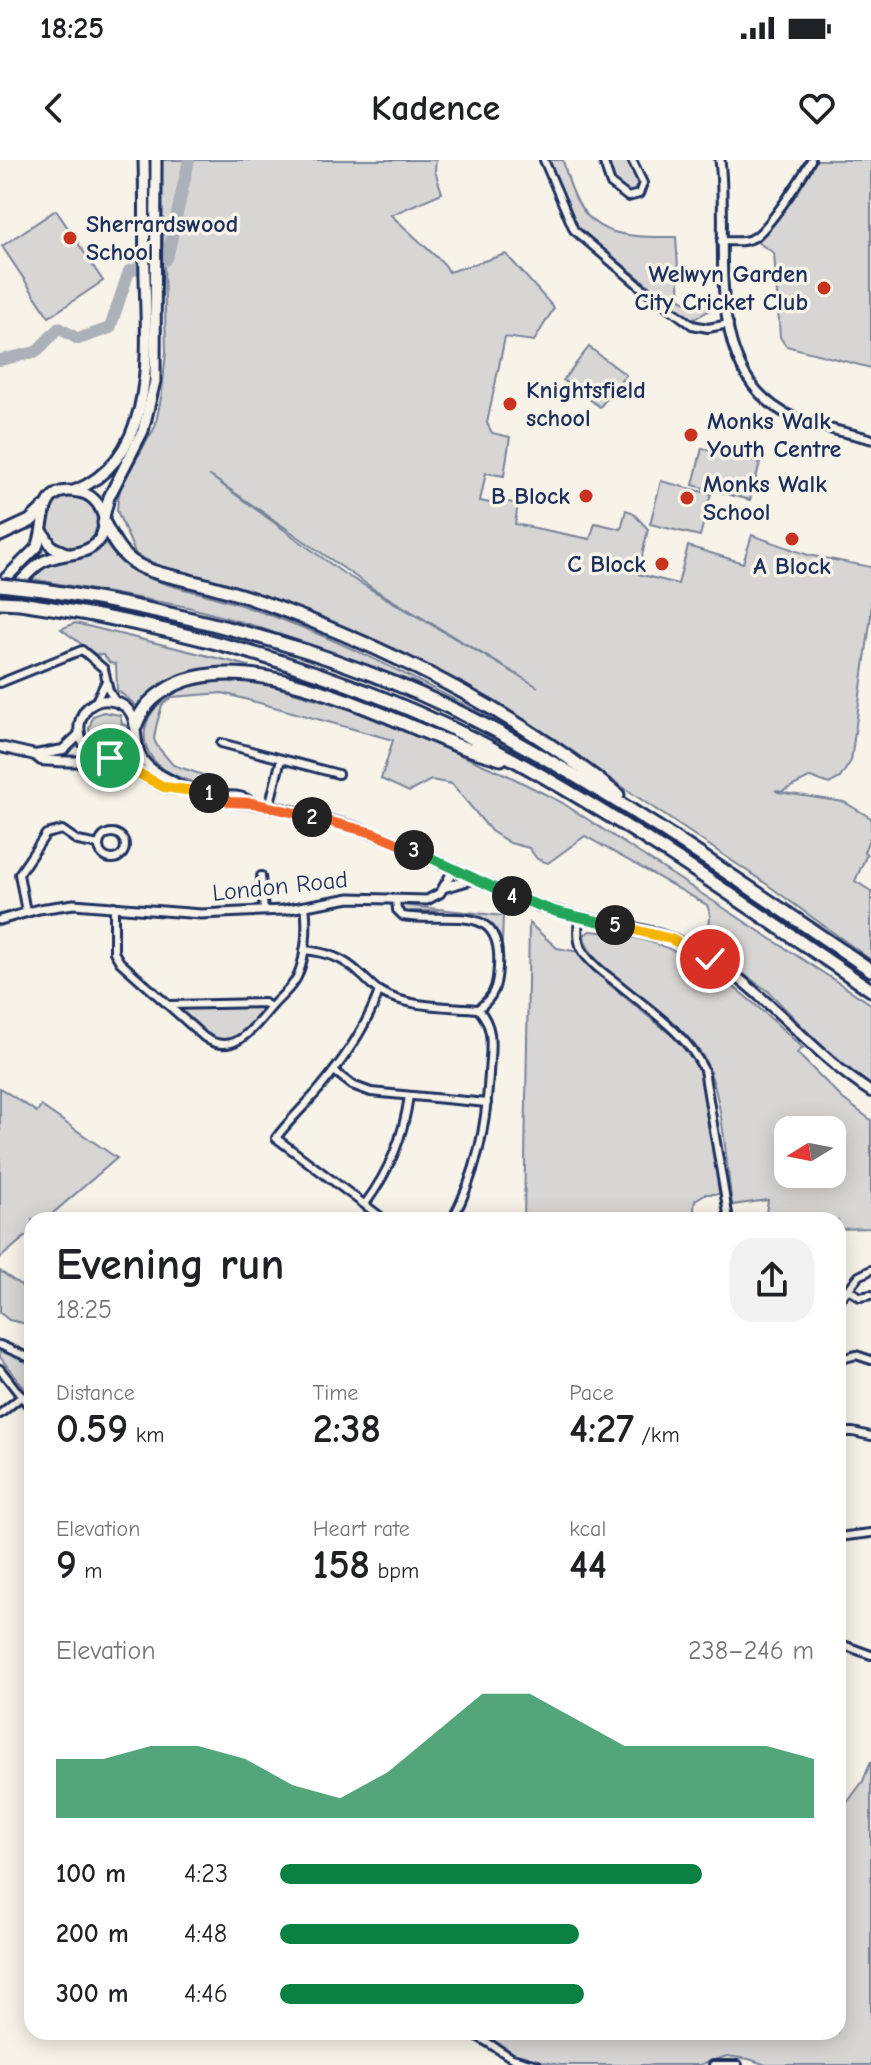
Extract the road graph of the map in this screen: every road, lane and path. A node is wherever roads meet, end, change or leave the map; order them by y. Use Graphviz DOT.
graph roads {
  1 [pos="144,160"];
  2 [pos="156,160"];
  3 [pos="544,160"];
  4 [pos="603,160"];
  5 [pos="632,160"];
  6 [pos="720,160"];
  7 [pos="811,160"];
  8 [pos="721,241"];
  9 [pos="729,324"];
  10 [pos="871,439"];
  11 [pos="74,491"];
  12 [pos="44,508"];
  13 [pos="104,520"];
  14 [pos="42,528"];
  15 [pos="0,535"];
  16 [pos="66,553"];
  17 [pos="0,585"];
  18 [pos="0,603"];
  19 [pos="106,681"];
  20 [pos="0,683"];
  21 [pos="116,702"];
  22 [pos="95,703"];
  23 [pos="136,729"];
  24 [pos="79,735"];
  25 [pos="221,743"];
  26 [pos="0,747"];
  27 [pos="35,755"];
  28 [pos="105,758"];
  29 [pos="281,759"];
  30 [pos="528,768"];
  31 [pos="338,774"];
  32 [pos="183,788"];
  33 [pos="269,807"];
  34 [pos="671,838"];
  35 [pos="99,845"];
  36 [pos="454,869"];
  37 [pos="261,876"];
  38 [pos="474,879"];
  39 [pos="445,887"];
  40 [pos="396,899"];
  41 [pos="114,906"];
  42 [pos="305,906"];
  43 [pos="264,911"];
  44 [pos="26,912"];
  45 [pos="579,918"];
  46 [pos="0,920"];
  47 [pos="304,950"];
  48 [pos="871,970"];
  49 [pos="871,990"];
  50 [pos="379,991"];
  51 [pos="169,1005"];
  52 [pos="271,1007"];
  53 [pos="478,1009"];
  54 [pos="334,1071"];
  55 [pos="871,1092"];
  56 [pos="409,1096"];
  57 [pos="487,1103"];
  58 [pos="365,1204"];
  59 [pos="375,1212"];
  60 [pos="456,1212"];
  61 [pos="728,1212"];
  62 [pos="871,1270"];
  63 [pos="848,1289"];
  64 [pos="846,1292"];
  65 [pos="871,1295"];
  66 [pos="0,1345"];
  67 [pos="24,1356"];
  68 [pos="846,1358"];
  69 [pos="871,1360"];
  70 [pos="0,1369"];
  71 [pos="22,1396"];
  72 [pos="24,1399"];
  73 [pos="0,1414"];
  74 [pos="846,1432"];
  75 [pos="871,1436"];
  76 [pos="871,1533"];
  77 [pos="846,1536"];
  78 [pos="846,1646"];
  79 [pos="871,1655"];
  80 [pos="484,2040"];
  81 [pos="537,2065"];
  82 [pos="713,2065"];
  83 [pos="738,2065"];
  1 -- 11 [label="main road"];
  2 -- 13 [label="main road"];
  3 -- 9 [label="street"];
  4 -- 5 [label="street"];
  6 -- 8 [label="street"];
  7 -- 8 [label="street"];
  8 -- 9 [label="street"];
  9 -- 10 [label="street"];
  11 -- 12 [label="main road"];
  11 -- 13 [label="main road"];
  12 -- 14 [label="main road"];
  12 -- 15 [label="highway"];
  13 -- 16 [label="main road"];
  13 -- 34 [label="highway"];
  14 -- 16 [label="main road"];
  14 -- 17 [label="main road"];
  16 -- 18 [label="main road"];
  17 -- 34 [label="highway, bridge"];
  18 -- 30 [label="highway, bridge"];
  19 -- 20 [label="street"];
  19 -- 21 [label="street"];
  19 -- 22 [label="street"];
  21 -- 22 [label="main road"];
  21 -- 23 [label="main road"];
  22 -- 24 [label="main road"];
  23 -- 28 [label="main road"];
  23 -- 30 [label="highway"];
  23 -- 32 [label="main road"];
  24 -- 27 [label="main road"];
  24 -- 28 [label="main road"];
  25 -- 29 [label="street"];
  26 -- 27 [label="main road"];
  27 -- 28 [label="main road"];
  28 -- 32 [label="main road"];
  29 -- 31 [label="street"];
  29 -- 33 [label="street"];
  30 -- 49 [label="highway"];
  32 -- 33 [label="main road"];
  33 -- 36 [label="main road"];
  34 -- 48 [label="highway"];
  35 -- 35 [label="street"];
  35 -- 44 [label="street"];
  36 -- 38 [label="main road"];
  36 -- 39 [label="street"];
  37 -- 43 [label="street"];
  38 -- 39 [label="main road"];
  38 -- 45 [label="main road"];
  39 -- 40 [label="street, London Road"];
  40 -- 42 [label="street, London Road"];
  40 -- 53 [label="street"];
  41 -- 43 [label="street, London Road"];
  41 -- 44 [label="street, London Road"];
  41 -- 51 [label="street"];
  42 -- 43 [label="street, London Road"];
  42 -- 47 [label="street"];
  44 -- 46 [label="street, London Road"];
  45 -- 55 [label="main road"];
  45 -- 61 [label="street"];
  47 -- 50 [label="street"];
  47 -- 52 [label="street"];
  50 -- 53 [label="street"];
  50 -- 54 [label="street"];
  51 -- 52 [label="street"];
  51 -- 52 [label="street"];
  53 -- 57 [label="street"];
  54 -- 56 [label="street"];
  54 -- 58 [label="street"];
  56 -- 57 [label="street"];
  56 -- 58 [label="street"];
  57 -- 60 [label="street"];
  58 -- 59 [label="street"];
  62 -- 63 [label="street"];
  63 -- 64 [label="street"];
  63 -- 65 [label="street"];
  66 -- 67 [label="street"];
  68 -- 69 [label="street"];
  70 -- 71 [label="street"];
  71 -- 72 [label="street"];
  71 -- 73 [label="street"];
  74 -- 75 [label="street"];
  76 -- 77 [label="street"];
  78 -- 79 [label="street"];
  80 -- 81 [label="street"];
  82 -- 83 [label="street"];
}
